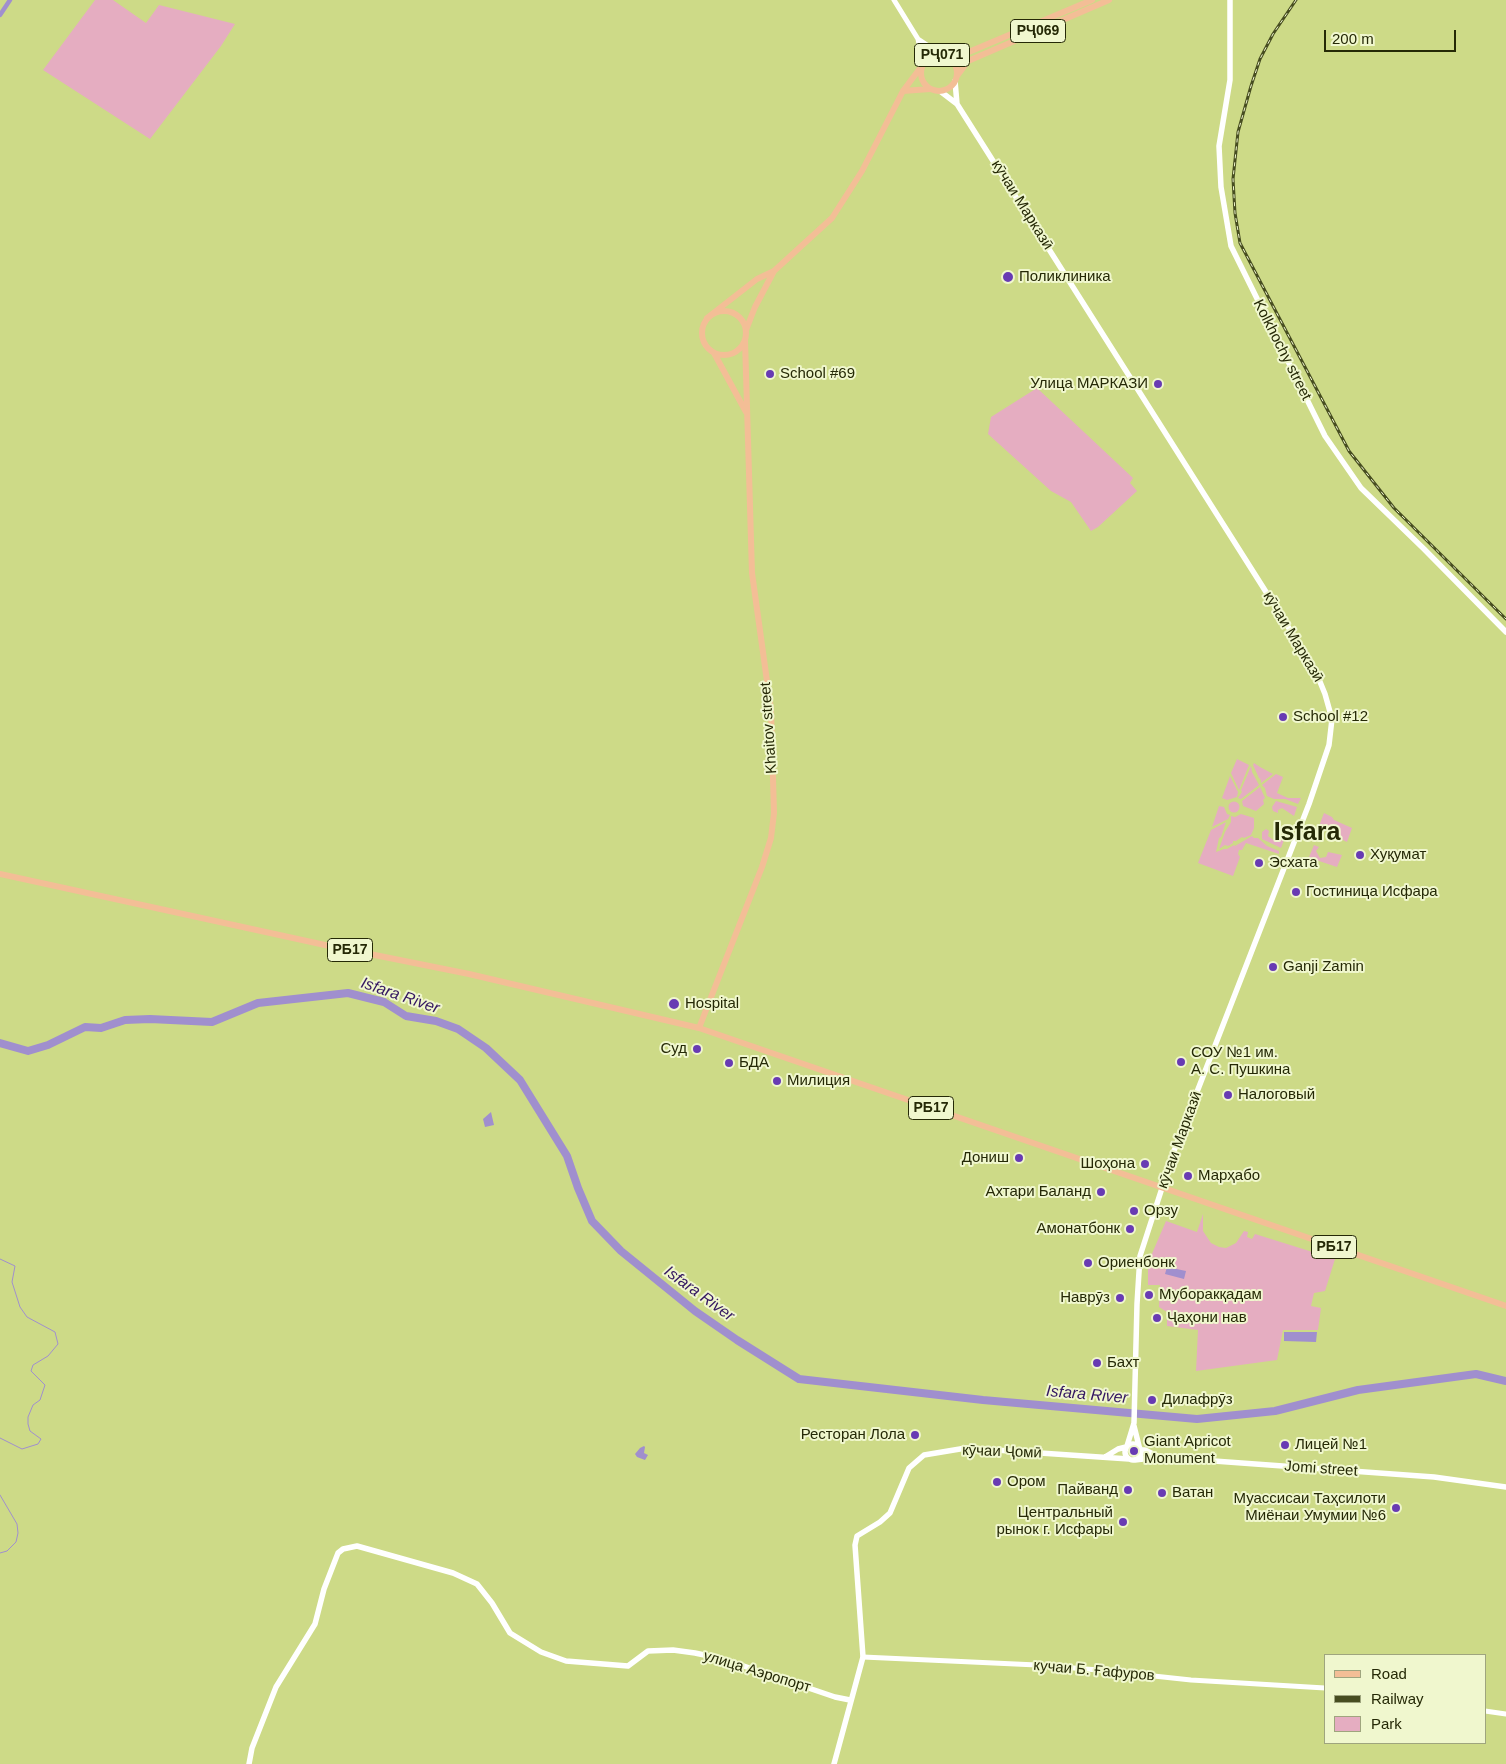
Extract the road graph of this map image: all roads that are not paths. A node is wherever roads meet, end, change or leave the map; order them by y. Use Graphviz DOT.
graph roads {
  1 [pos="894,0"];
  2 [pos="1092,0"];
  3 [pos="1109,0"];
  4 [pos="1230,0"];
  5 [pos="918,39"];
  6 [pos="943,55"];
  7 [pos="922,66"];
  8 [pos="956,78"];
  9 [pos="930,89"];
  10 [pos="903,91"];
  11 [pos="940,91"];
  12 [pos="957,104"];
  13 [pos="774,271"];
  14 [pos="707,318"];
  15 [pos="746,330"];
  16 [pos="745,340"];
  17 [pos="714,353"];
  18 [pos="747,416"];
  19 [pos="1506,632"];
  20 [pos="0,874"];
  21 [pos="699,1028"];
  22 [pos="1162,1188"];
  23 [pos="1506,1306"];
  24 [pos="1134,1424"];
  25 [pos="1126,1447"];
  26 [pos="1140,1448"];
  27 [pos="1159,1457"];
  28 [pos="1104,1458"];
  29 [pos="1132,1459"];
  30 [pos="1506,1487"];
  31 [pos="863,1657"];
  32 [pos="1324,1688"];
  33 [pos="850,1700"];
  34 [pos="1486,1711"];
  35 [pos="1506,1714"];
  36 [pos="249,1764"];
  37 [pos="834,1764"];
  1 -- 5 [label="street"];
  2 -- 6 [label="main road, РҶ069"];
  3 -- 8 [label="main road, РҶ069"];
  4 -- 19 [label="main road, Kolkhochy street"];
  5 -- 6 [label="street"];
  5 -- 7 [label="street"];
  6 -- 7 [label="main road, РҶ071"];
  6 -- 8 [label="main road, РҶ071"];
  7 -- 9 [label="main road, РҶ071"];
  7 -- 10 [label="main road"];
  8 -- 11 [label="main road, РҶ071"];
  8 -- 12 [label="main road"];
  9 -- 10 [label="main road"];
  9 -- 11 [label="main road"];
  10 -- 13 [label="main road"];
  11 -- 12 [label="main road"];
  12 -- 22 [label="main road, кӯчаи Марказӣ"];
  13 -- 14 [label="main road"];
  13 -- 15 [label="main road"];
  14 -- 15 [label="main road"];
  14 -- 17 [label="main road"];
  15 -- 16 [label="main road"];
  16 -- 17 [label="main road"];
  16 -- 18 [label="main road, Khaitov street"];
  17 -- 18 [label="main road"];
  18 -- 21 [label="main road, Khaitov street"];
  20 -- 21 [label="main road, РБ17"];
  21 -- 22 [label="main road, РБ17"];
  22 -- 23 [label="main road, РБ17"];
  22 -- 24 [label="main road, кӯчаи Марказӣ"];
  24 -- 25 [label="main road"];
  24 -- 26 [label="main road"];
  25 -- 26 [label="main road"];
  25 -- 28 [label="main road"];
  25 -- 29 [label="main road"];
  26 -- 27 [label="main road"];
  26 -- 29 [label="main road"];
  27 -- 29 [label="main road, Jomi street"];
  27 -- 30 [label="main road, Jomi street"];
  28 -- 29 [label="main road, кӯчаи Ҷомӣ"];
  28 -- 31 [label="main road, кӯчаи Ҷомӣ"];
  31 -- 32 [label="street, кучаи Б. Ғафуров"];
  31 -- 33 [label="main road"];
  33 -- 36 [label="main road, улица Аэропорт"];
  33 -- 37 [label="main road"];
  34 -- 35 [label="street"];
}
